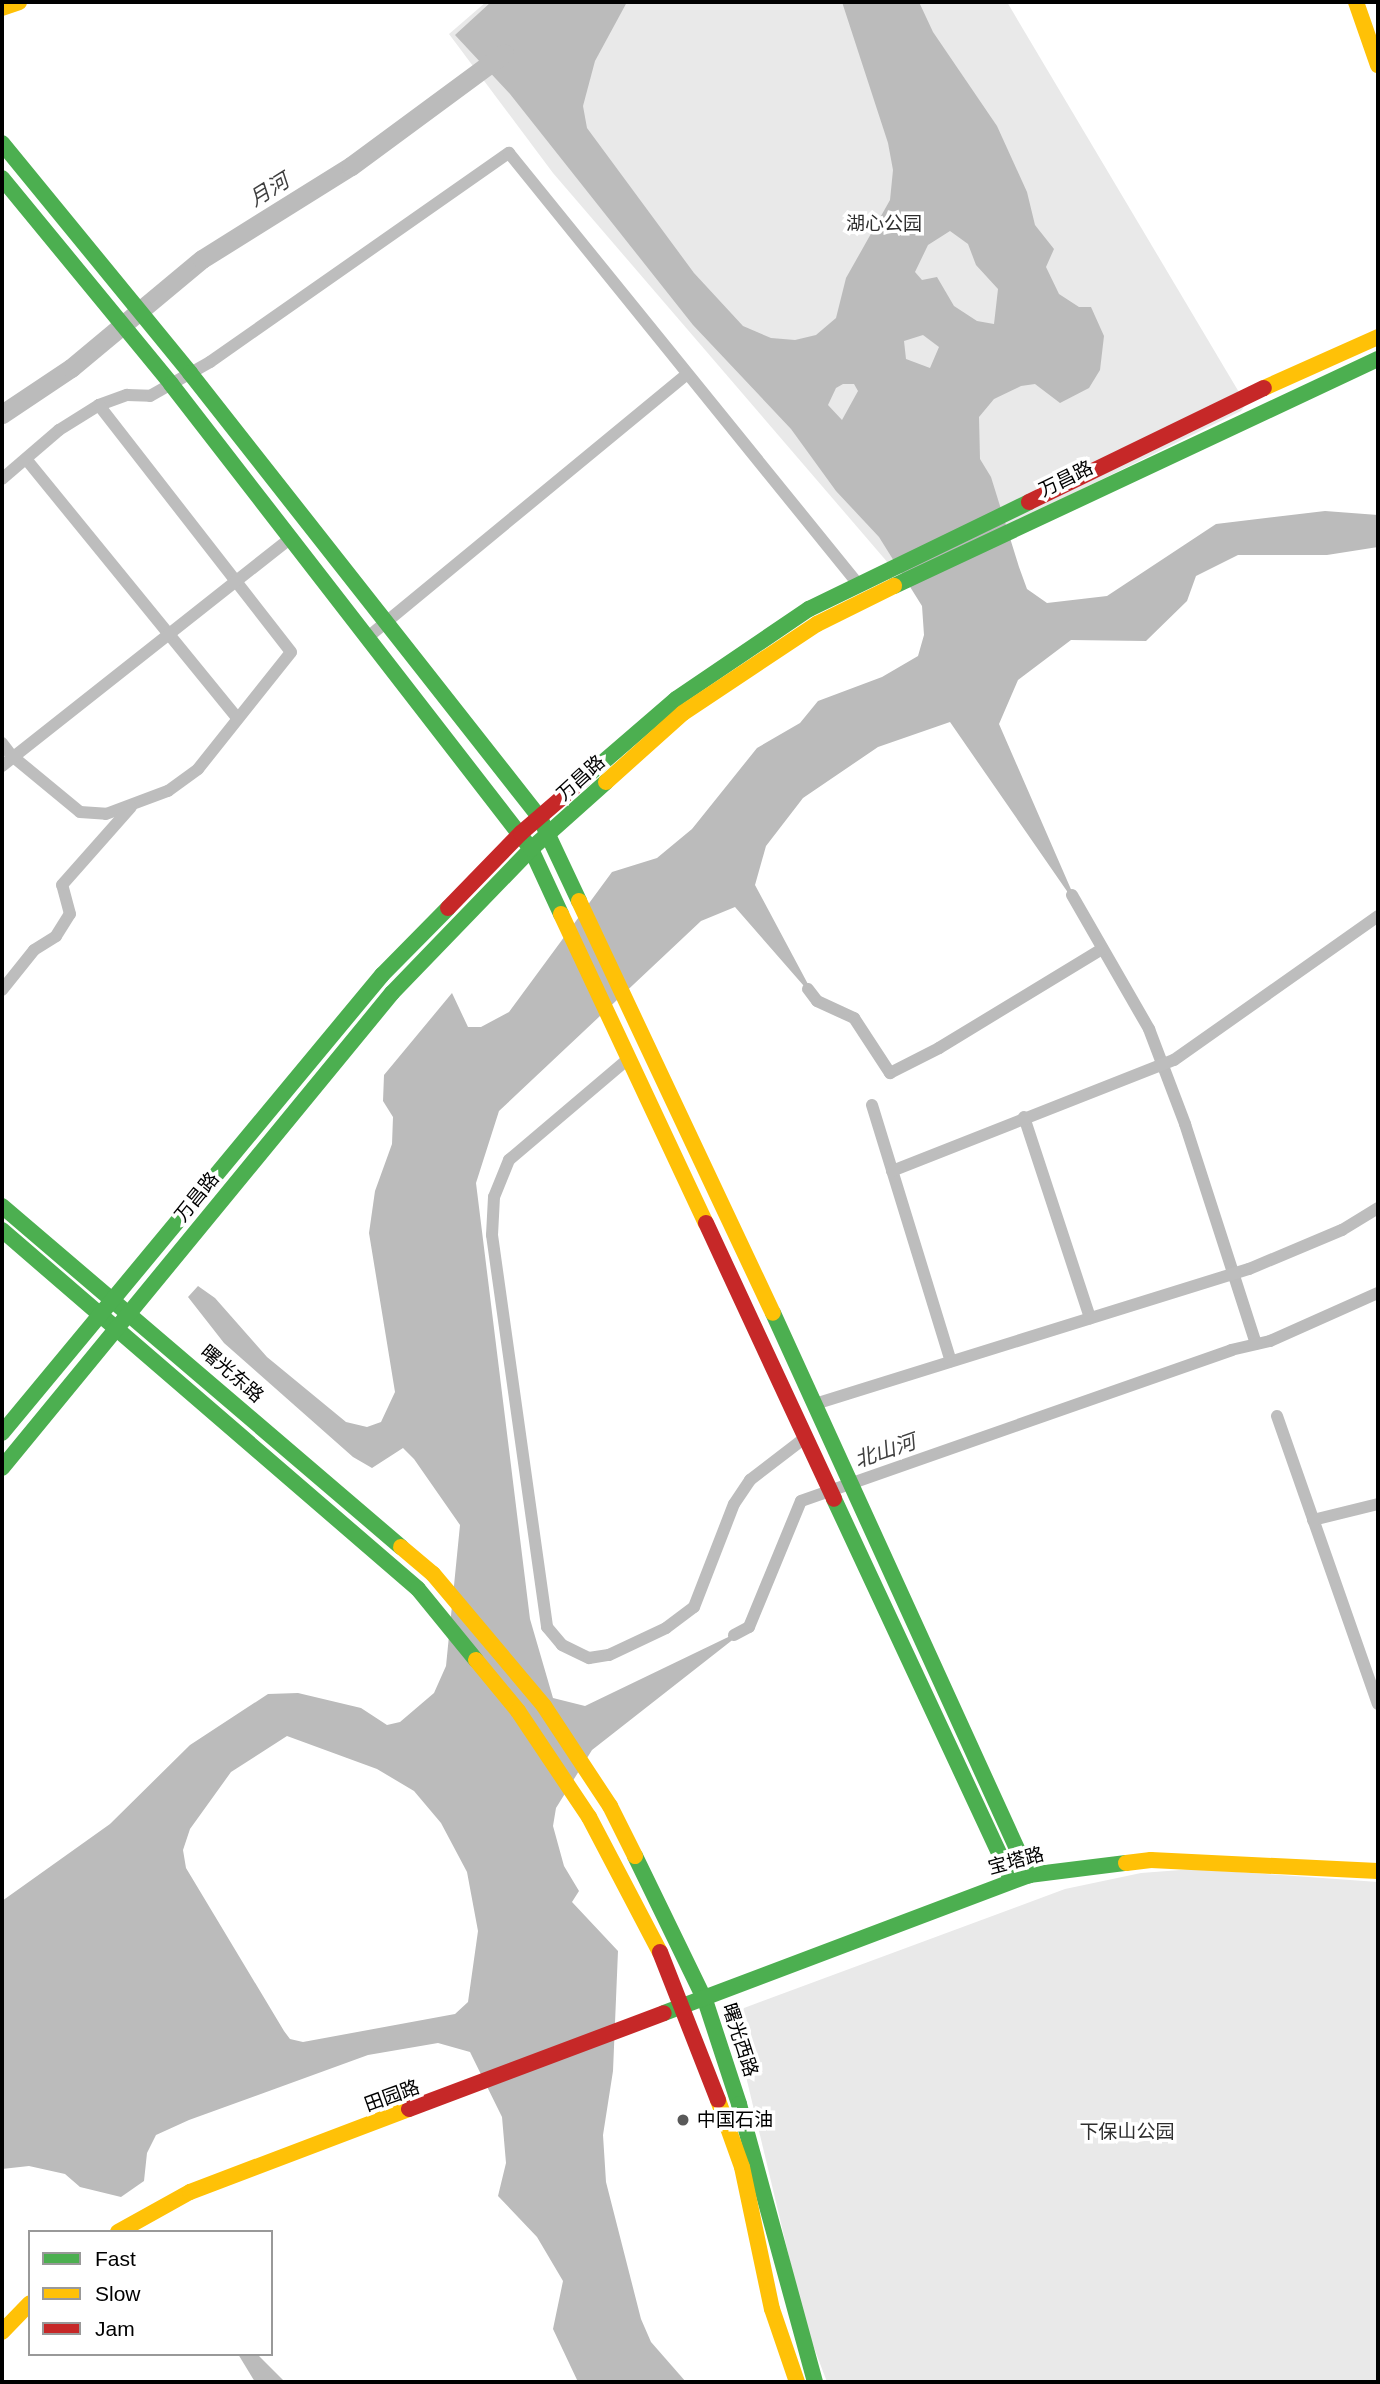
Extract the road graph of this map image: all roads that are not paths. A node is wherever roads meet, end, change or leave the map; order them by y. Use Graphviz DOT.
graph roads {
  1 [pos="19,2"];
  2 [pos="1356,2"];
  3 [pos="2,8"];
  4 [pos="1378,65"];
  5 [pos="2,143"];
  6 [pos="2,178"];
  7 [pos="1378,337"];
  8 [pos="1378,359"];
  9 [pos="190,373"];
  10 [pos="687,374"];
  11 [pos="171,384"];
  12 [pos="99,405"];
  13 [pos="26,458"];
  14 [pos="2,479"];
  15 [pos="291,538"];
  16 [pos="236,581"];
  17 [pos="858,584"];
  18 [pos="385,623"];
  19 [pos="169,633"];
  20 [pos="368,637"];
  21 [pos="238,719"];
  22 [pos="2,743"];
  23 [pos="10,755"];
  24 [pos="2,766"];
  25 [pos="133,805"];
  26 [pos="540,818"];
  27 [pos="521,833"];
  28 [pos="549,835"];
  29 [pos="531,849"];
  30 [pos="1378,916"];
  31 [pos="2,990"];
  32 [pos="628,1059"];
  33 [pos="872,1105"];
  34 [pos="1024,1117"];
  35 [pos="892,1171"];
  36 [pos="2,1206"];
  37 [pos="1378,1208"];
  38 [pos="2,1230"];
  39 [pos="111,1298"];
  40 [pos="98,1312"];
  41 [pos="129,1313"];
  42 [pos="1090,1318"];
  43 [pos="117,1328"];
  44 [pos="951,1362"];
  45 [pos="815,1404"];
  46 [pos="1277,1416"];
  47 [pos="2,1433"];
  48 [pos="806,1437"];
  49 [pos="2,1468"];
  50 [pos="1378,1504"];
  51 [pos="1313,1520"];
  52 [pos="1378,1704"];
  53 [pos="610,1806"];
  54 [pos="1378,1871"];
  55 [pos="1029,1875"];
  56 [pos="1012,1880"];
  57 [pos="705,2000"];
  58 [pos="685,2008"];
  59 [pos="122,2230"];
  60 [pos="28,2305"];
  61 [pos="2,2332"];
  62 [pos="797,2382"];
  63 [pos="815,2382"];
  1 -- 3 [label="main road"];
  2 -- 4 [label="main road"];
  5 -- 9 [label="main road"];
  6 -- 11 [label="main road"];
  7 -- 17 [label="main road, 万昌路"];
  8 -- 28 [label="main road, 万昌路"];
  9 -- 10 [label="street"];
  9 -- 11 [label="street"];
  9 -- 18 [label="main road"];
  10 -- 17 [label="street"];
  10 -- 18 [label="street"];
  11 -- 12 [label="street"];
  11 -- 15 [label="main road"];
  12 -- 13 [label="street"];
  12 -- 16 [label="street"];
  13 -- 14 [label="street"];
  13 -- 19 [label="street"];
  15 -- 16 [label="street"];
  15 -- 20 [label="main road"];
  16 -- 19 [label="street"];
  16 -- 21 [label="street"];
  17 -- 26 [label="main road, 万昌路"];
  18 -- 20 [label="street"];
  18 -- 26 [label="main road"];
  19 -- 21 [label="street"];
  19 -- 23 [label="street"];
  20 -- 27 [label="main road"];
  21 -- 25 [label="street"];
  22 -- 23 [label="street"];
  23 -- 24 [label="street"];
  23 -- 25 [label="street"];
  25 -- 31 [label="street"];
  26 -- 27 [label="main road, 万昌路"];
  26 -- 28 [label="main road"];
  27 -- 29 [label="main road"];
  27 -- 39 [label="main road, 万昌路"];
  28 -- 29 [label="main road, 万昌路"];
  28 -- 45 [label="main road"];
  29 -- 32 [label="main road"];
  29 -- 41 [label="main road, 万昌路"];
  30 -- 34 [label="street"];
  32 -- 48 [label="main road"];
  32 -- 48 [label="street"];
  33 -- 35 [label="street"];
  34 -- 35 [label="street"];
  34 -- 42 [label="street"];
  35 -- 44 [label="street"];
  36 -- 39 [label="main road, 曙光东路"];
  37 -- 42 [label="street"];
  38 -- 40 [label="main road"];
  39 -- 40 [label="main road, 万昌路"];
  39 -- 41 [label="main road, 曙光东路"];
  40 -- 43 [label="main road"];
  40 -- 47 [label="main road, 万昌路"];
  41 -- 43 [label="main road, 万昌路"];
  41 -- 53 [label="main road, 曙光东路"];
  42 -- 44 [label="street"];
  43 -- 49 [label="main road, 万昌路"];
  43 -- 58 [label="main road, 曙光西路"];
  44 -- 45 [label="street"];
  45 -- 55 [label="main road"];
  46 -- 51 [label="street"];
  48 -- 56 [label="main road"];
  50 -- 51 [label="street"];
  51 -- 52 [label="street"];
  53 -- 57 [label="main road, 曙光西路"];
  54 -- 55 [label="main road, 宝塔路"];
  55 -- 56 [label="main road, 宝塔路"];
  56 -- 57 [label="main road, 宝塔路"];
  57 -- 58 [label="main road, 宝塔路"];
  57 -- 63 [label="main road, 曙光西路"];
  58 -- 59 [label="main road, 田园路"];
  58 -- 62 [label="main road, 曙光西路"];
  60 -- 61 [label="main road"];
}
